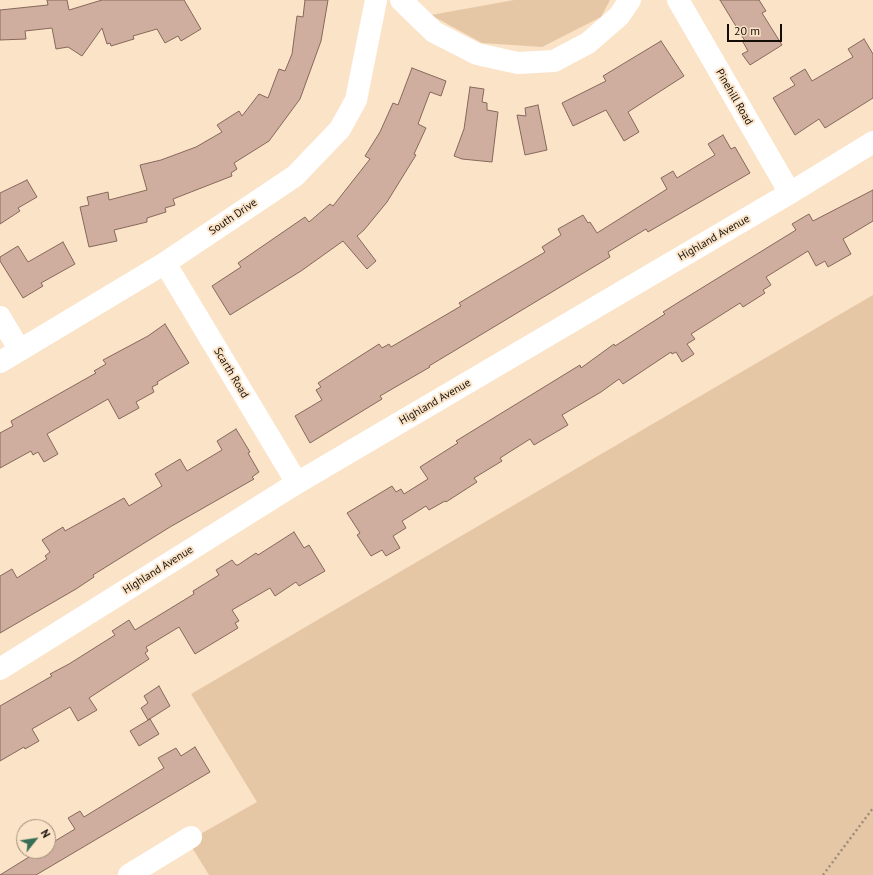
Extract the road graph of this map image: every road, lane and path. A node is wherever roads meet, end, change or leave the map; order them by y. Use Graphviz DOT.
graph roads {
  1 [pos="376,0"];
  2 [pos="401,0"];
  3 [pos="630,0"];
  4 [pos="678,0"];
  5 [pos="873,142"];
  6 [pos="790,193"];
  7 [pos="165,263"];
  8 [pos="0,317"];
  9 [pos="20,349"];
  10 [pos="0,362"];
  11 [pos="297,483"];
  12 [pos="0,669"];
  13 [pos="873,808"];
  14 [pos="191,837"];
  15 [pos="129,875"];
  16 [pos="823,875"];
  1 -- 7 [label="street, South Drive"];
  2 -- 3 [label="street"];
  4 -- 6 [label="street, Pinehill Road"];
  5 -- 6 [label="street, Highland Avenue"];
  6 -- 11 [label="street, Highland Avenue"];
  7 -- 9 [label="street, South Drive"];
  7 -- 11 [label="street, Scarth Road"];
  8 -- 9 [label="street"];
  9 -- 10 [label="street, South Drive"];
  11 -- 12 [label="street, Highland Avenue"];
  13 -- 16 [label="path"];
  14 -- 15 [label="street"];
}
